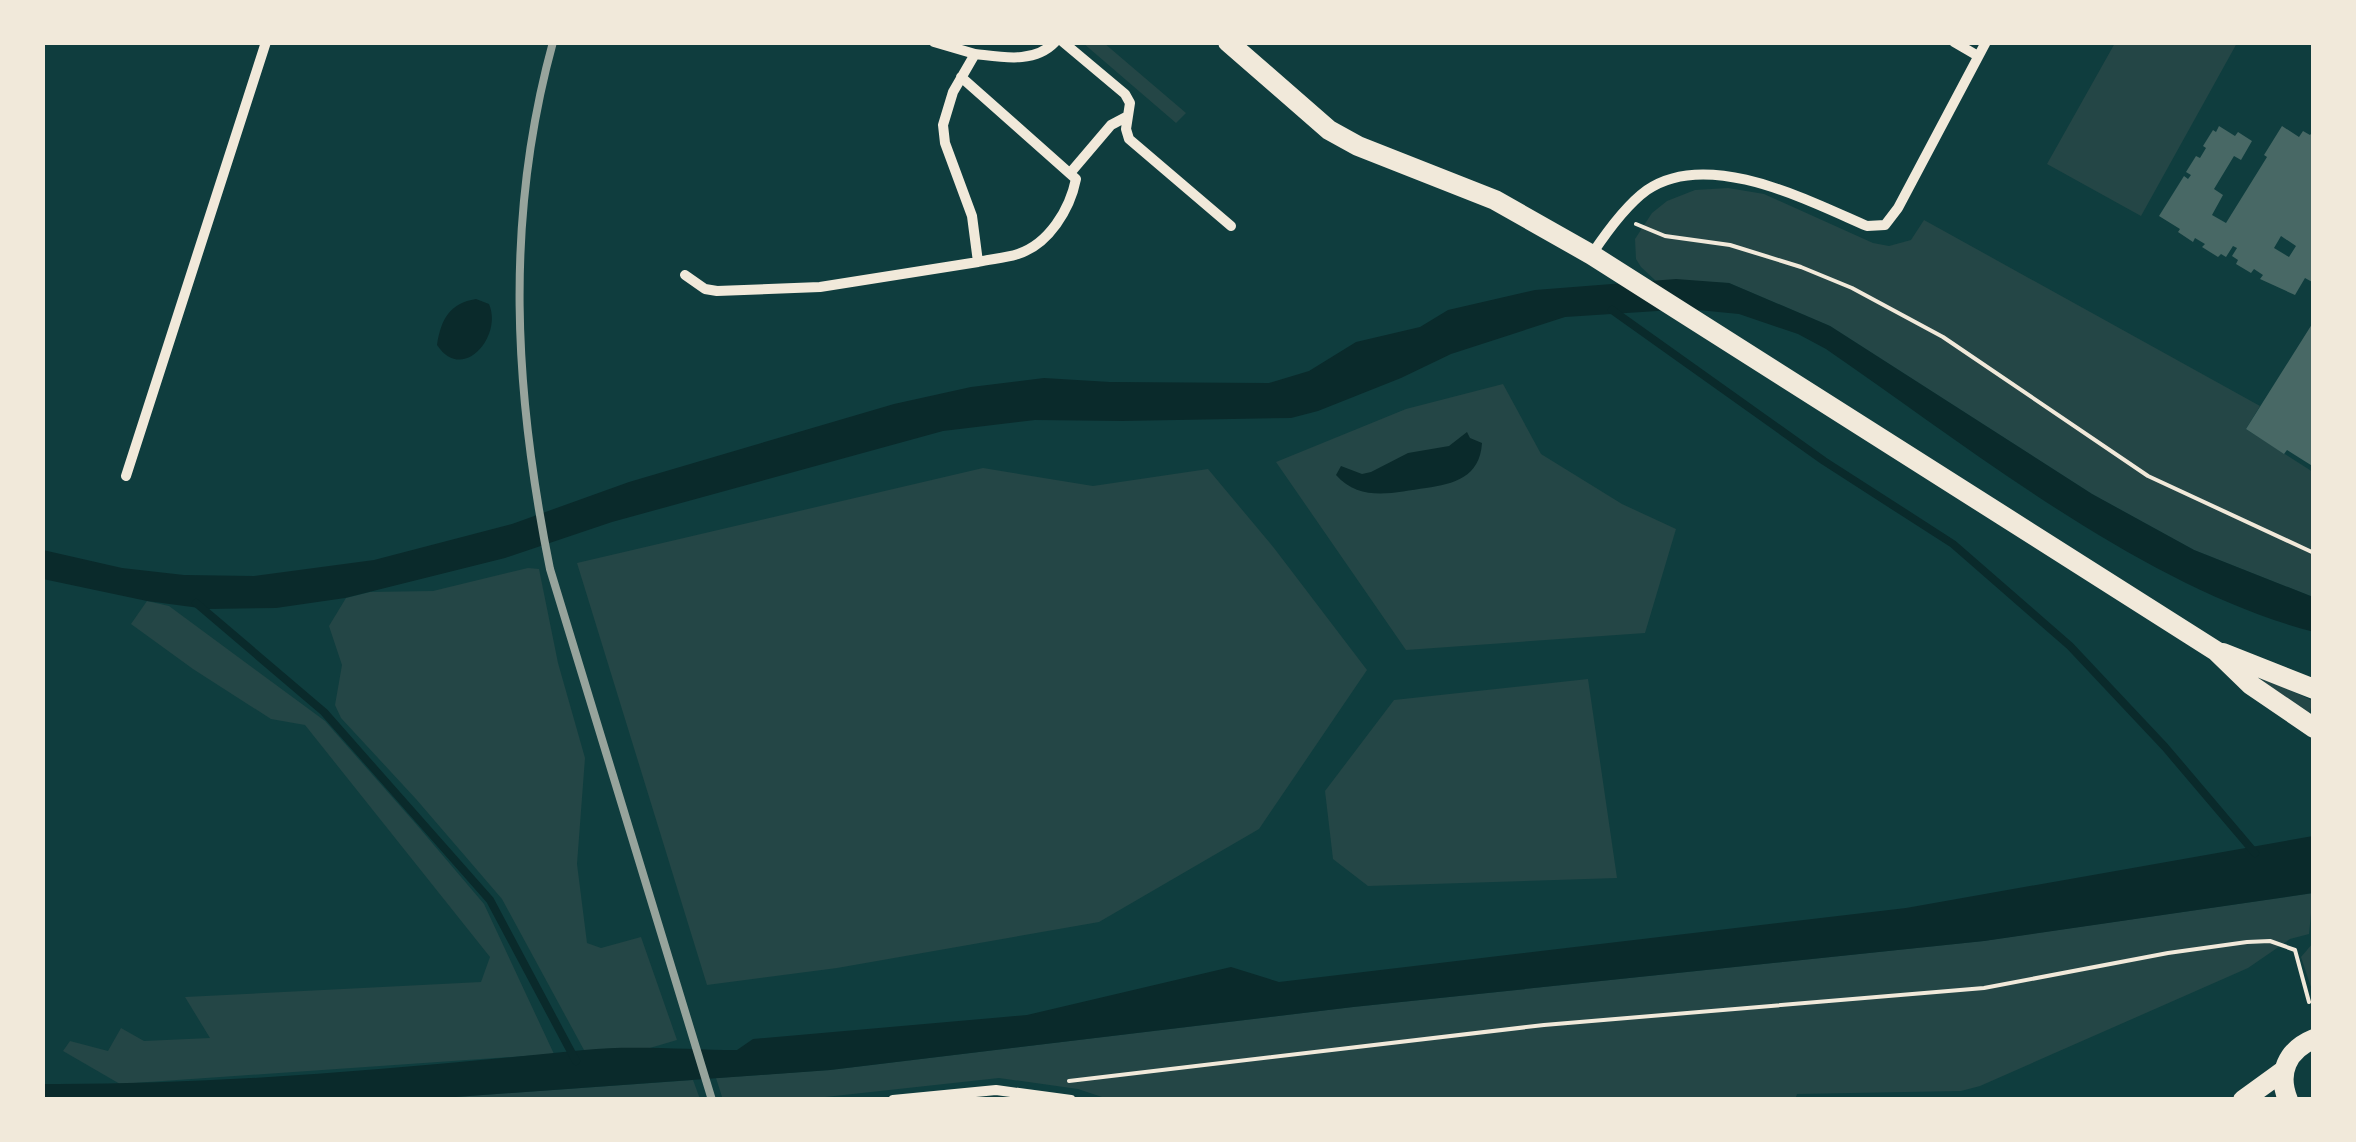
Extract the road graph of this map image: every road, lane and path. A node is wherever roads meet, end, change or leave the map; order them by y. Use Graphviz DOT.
graph roads {
  1 [pos="266,42"];
  2 [pos="934,42"];
  3 [pos="1055,42"];
  4 [pos="1063,42"];
  5 [pos="1228,42"];
  6 [pos="1954,42"];
  7 [pos="1986,42"];
  8 [pos="975,54"];
  9 [pos="1978,56"];
  10 [pos="962,77"];
  11 [pos="1128,116"];
  12 [pos="1071,172"];
  13 [pos="1621,218"];
  14 [pos="1231,226"];
  15 [pos="1592,255"];
  16 [pos="978,262"];
  17 [pos="685,275"];
  18 [pos="126,476"];
  19 [pos="2314,553"];
  20 [pos="2216,651"];
  21 [pos="2314,689"];
  22 [pos="2314,728"];
  23 [pos="2309,1002"];
  24 [pos="2313,1039"];
  25 [pos="2284,1071"];
  26 [pos="1055,1083"];
  27 [pos="892,1100"];
  28 [pos="1070,1100"];
  29 [pos="2243,1100"];
  30 [pos="2288,1100"];
  1 -- 18 [label="street"];
  2 -- 8 [label="street"];
  3 -- 8 [label="street"];
  4 -- 11 [label="street"];
  5 -- 15 [label="main road"];
  6 -- 9 [label="street"];
  7 -- 9 [label="street"];
  8 -- 10 [label="street"];
  9 -- 13 [label="street"];
  10 -- 12 [label="street"];
  10 -- 16 [label="street"];
  11 -- 12 [label="street"];
  11 -- 14 [label="street"];
  12 -- 16 [label="street"];
  13 -- 15 [label="street"];
  13 -- 19 [label="path"];
  15 -- 20 [label="main road"];
  16 -- 17 [label="street"];
  20 -- 21 [label="main road"];
  20 -- 22 [label="main road"];
  23 -- 26 [label="path"];
  24 -- 25 [label="main road"];
  25 -- 29 [label="main road"];
  25 -- 30 [label="main road"];
  27 -- 28 [label="street"];
}
